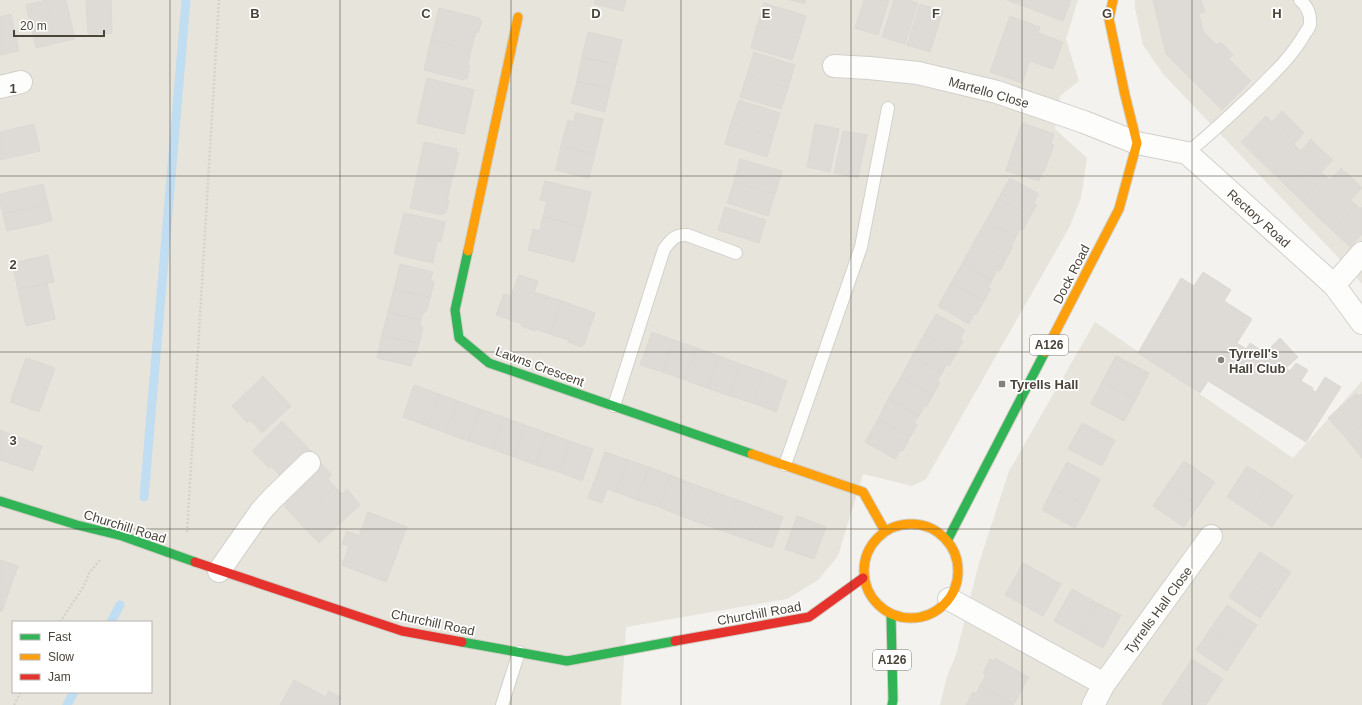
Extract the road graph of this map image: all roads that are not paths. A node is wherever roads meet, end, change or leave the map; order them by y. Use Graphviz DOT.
graph roads {
  1 [pos="1113,0"];
  2 [pos="1300,0"];
  3 [pos="518,18"];
  4 [pos="834,66"];
  5 [pos="21,82"];
  6 [pos="0,87"];
  7 [pos="888,108"];
  8 [pos="1137,143"];
  9 [pos="1187,153"];
  10 [pos="736,253"];
  11 [pos="1362,253"];
  12 [pos="1334,285"];
  13 [pos="1362,323"];
  14 [pos="614,406"];
  15 [pos="309,463"];
  16 [pos="785,465"];
  17 [pos="0,501"];
  18 [pos="885,531"];
  19 [pos="1211,536"];
  20 [pos="947,541"];
  21 [pos="219,571"];
  22 [pos="863,578"];
  23 [pos="950,599"];
  24 [pos="891,615"];
  25 [pos="519,652"];
  26 [pos="1104,684"];
  27 [pos="502,705"];
  28 [pos="892,705"];
  29 [pos="1093,705"];
  1 -- 8 [label="street, Dock Road / A126"];
  2 -- 9 [label="lane"];
  3 -- 14 [label="street, Lawns Crescent"];
  4 -- 8 [label="street, Martello Close"];
  5 -- 6 [label="street"];
  7 -- 16 [label="lane"];
  8 -- 9 [label="street"];
  8 -- 20 [label="street, Dock Road / A126"];
  9 -- 12 [label="street, Rectory Road"];
  10 -- 14 [label="lane"];
  11 -- 12 [label="street"];
  12 -- 13 [label="street, Rectory Road"];
  14 -- 16 [label="street, Lawns Crescent"];
  15 -- 21 [label="street"];
  16 -- 18 [label="street, Lawns Crescent"];
  17 -- 21 [label="street, Churchill Road"];
  18 -- 20 [label="street"];
  18 -- 22 [label="street"];
  19 -- 26 [label="street, Tyrrells Hall Close"];
  20 -- 23 [label="street"];
  21 -- 25 [label="street, Churchill Road"];
  22 -- 24 [label="street"];
  22 -- 25 [label="street, Churchill Road"];
  23 -- 24 [label="street"];
  23 -- 26 [label="street"];
  24 -- 28 [label="street, A126"];
  25 -- 27 [label="lane"];
  26 -- 29 [label="street, Tyrrells Hall Close"];
}
